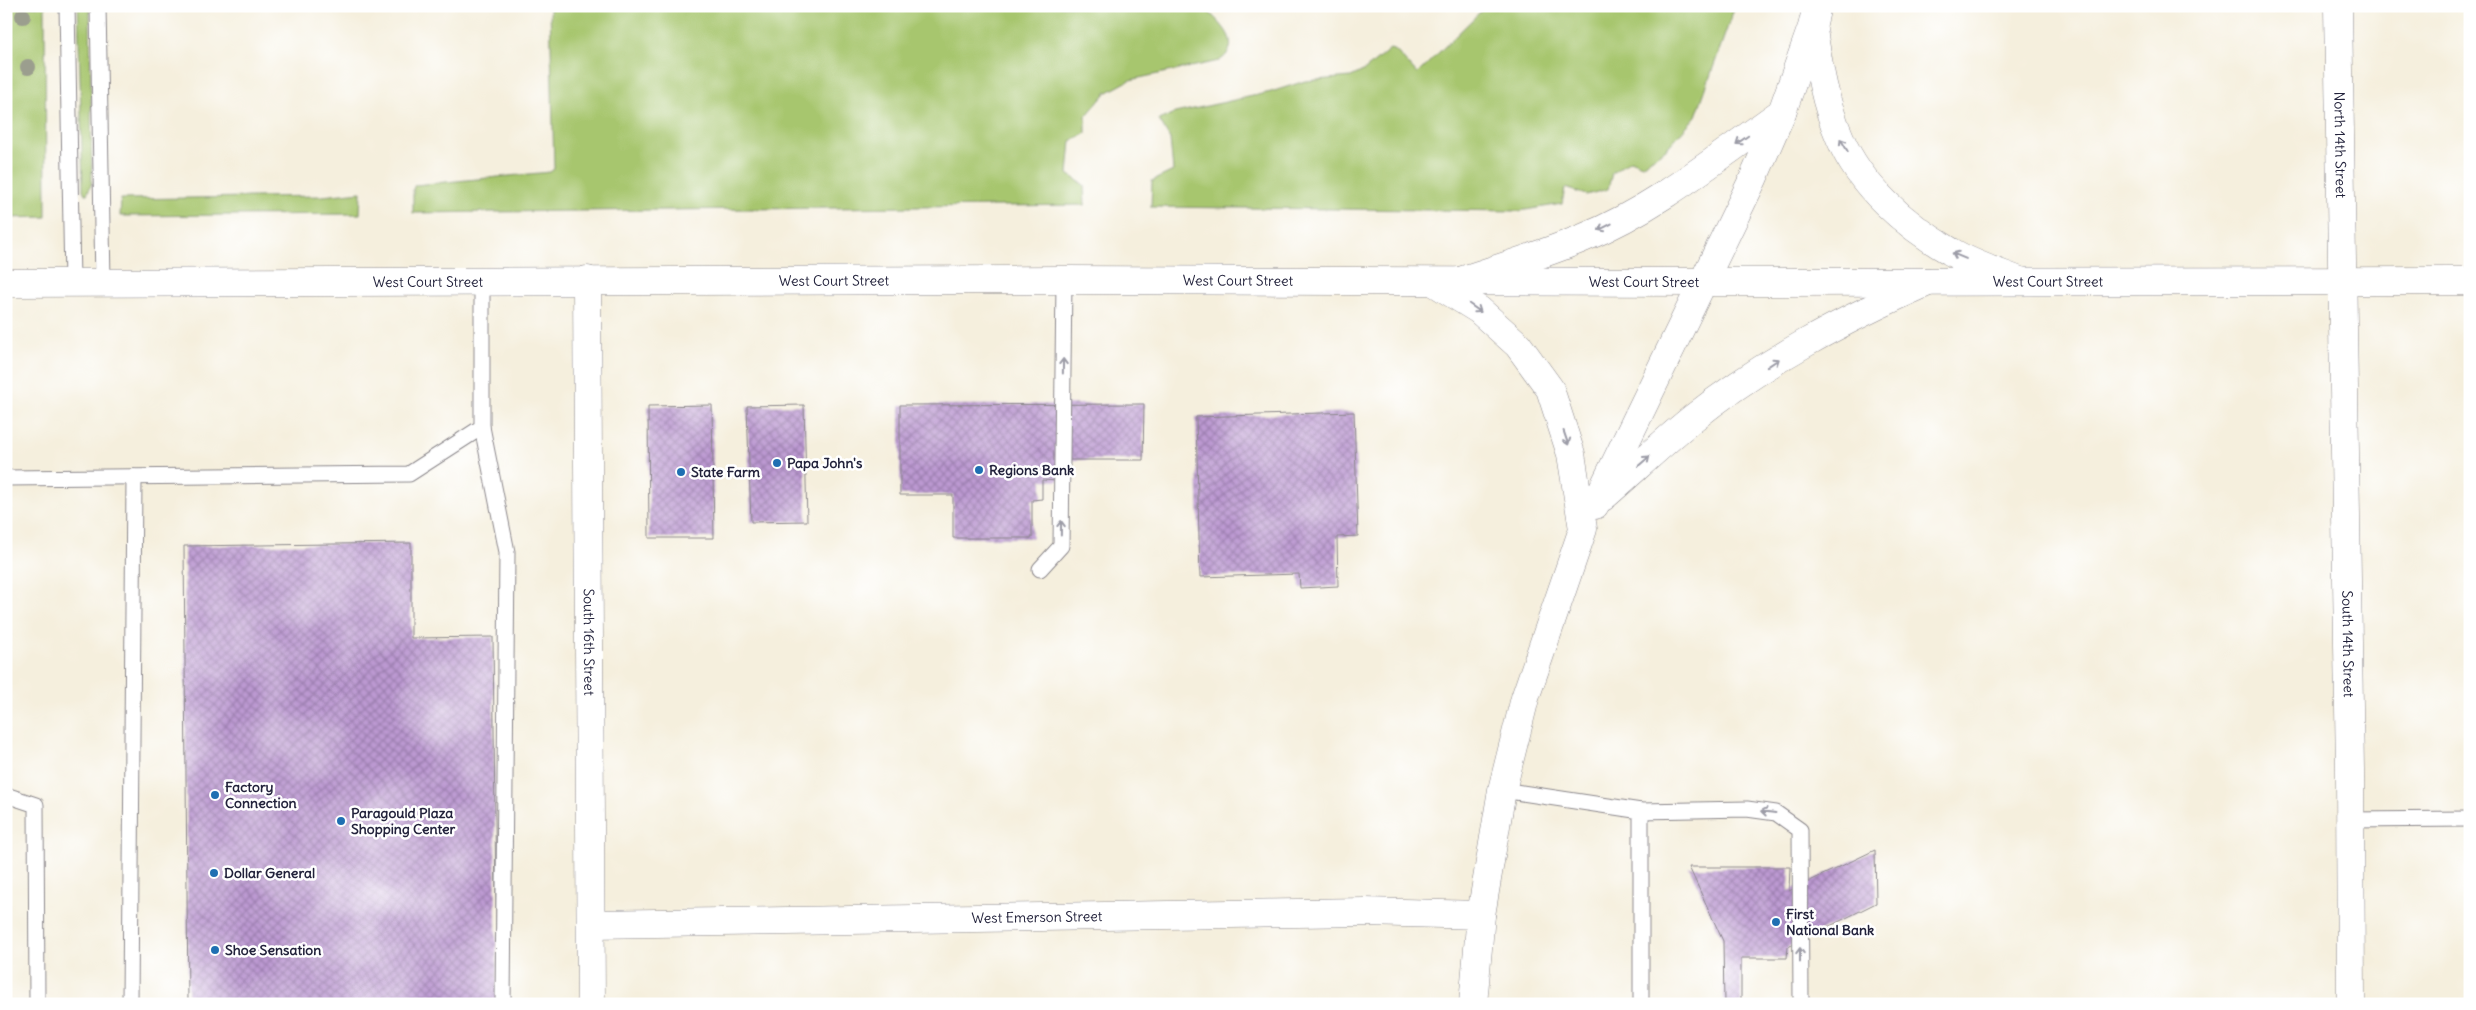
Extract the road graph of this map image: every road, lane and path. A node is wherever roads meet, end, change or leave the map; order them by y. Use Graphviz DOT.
graph roads {
  1 [pos="67,6"];
  2 [pos="98,6"];
  3 [pos="2338,6"];
  4 [pos="1814,17"];
  5 [pos="1782,112"];
  6 [pos="587,280"];
  7 [pos="1064,280"];
  8 [pos="2020,281"];
  9 [pos="2470,281"];
  10 [pos="72,282"];
  11 [pos="103,282"];
  12 [pos="482,282"];
  13 [pos="1446,282"];
  14 [pos="1702,282"];
  15 [pos="1928,282"];
  16 [pos="6,283"];
  17 [pos="2343,283"];
  18 [pos="482,427"];
  19 [pos="134,477"];
  20 [pos="6,478"];
  21 [pos="1595,505"];
  22 [pos="1583,529"];
  23 [pos="1040,569"];
  24 [pos="1502,790"];
  25 [pos="6,794"];
  26 [pos="1641,811"];
  27 [pos="2470,819"];
  28 [pos="2349,820"];
  29 [pos="1481,915"];
  30 [pos="592,924"];
  31 [pos="37,1004"];
  32 [pos="130,1004"];
  33 [pos="503,1004"];
  34 [pos="591,1004"];
  35 [pos="1473,1004"];
  36 [pos="1641,1004"];
  37 [pos="1801,1004"];
  38 [pos="2351,1004"];
  1 -- 10 [label="lane"];
  2 -- 11 [label="lane"];
  3 -- 17 [label="main road, North 14th Street"];
  4 -- 5 [label="main road"];
  8 -- 4 [label="main road, one-way"];
  5 -- 13 [label="main road, one-way"];
  5 -- 14 [label="main road"];
  6 -- 7 [label="main road, West Court Street"];
  6 -- 12 [label="main road, West Court Street"];
  6 -- 30 [label="main road, South 16th Street"];
  7 -- 13 [label="main road, West Court Street"];
  23 -- 7 [label="lane, one-way"];
  8 -- 15 [label="main road, West Court Street"];
  8 -- 17 [label="main road, West Court Street"];
  9 -- 17 [label="main road, West Court Street"];
  10 -- 11 [label="main road, West Court Street"];
  10 -- 16 [label="main road, West Court Street"];
  11 -- 12 [label="main road, West Court Street"];
  12 -- 18 [label="lane"];
  13 -- 14 [label="main road, West Court Street"];
  13 -- 22 [label="main road, one-way"];
  14 -- 15 [label="main road, West Court Street"];
  14 -- 21 [label="main road"];
  21 -- 15 [label="main road, one-way"];
  17 -- 28 [label="main road, South 14th Street"];
  18 -- 19 [label="lane"];
  18 -- 33 [label="lane"];
  19 -- 20 [label="lane"];
  19 -- 32 [label="lane"];
  21 -- 22 [label="main road"];
  22 -- 24 [label="main road"];
  24 -- 26 [label="lane"];
  24 -- 29 [label="main road"];
  25 -- 31 [label="lane"];
  26 -- 36 [label="lane"];
  37 -- 26 [label="lane, one-way"];
  27 -- 28 [label="lane"];
  28 -- 38 [label="main road, South 14th Street"];
  29 -- 30 [label="main road, West Emerson Street"];
  29 -- 35 [label="main road"];
  30 -- 34 [label="main road, South 16th Street"];
}
